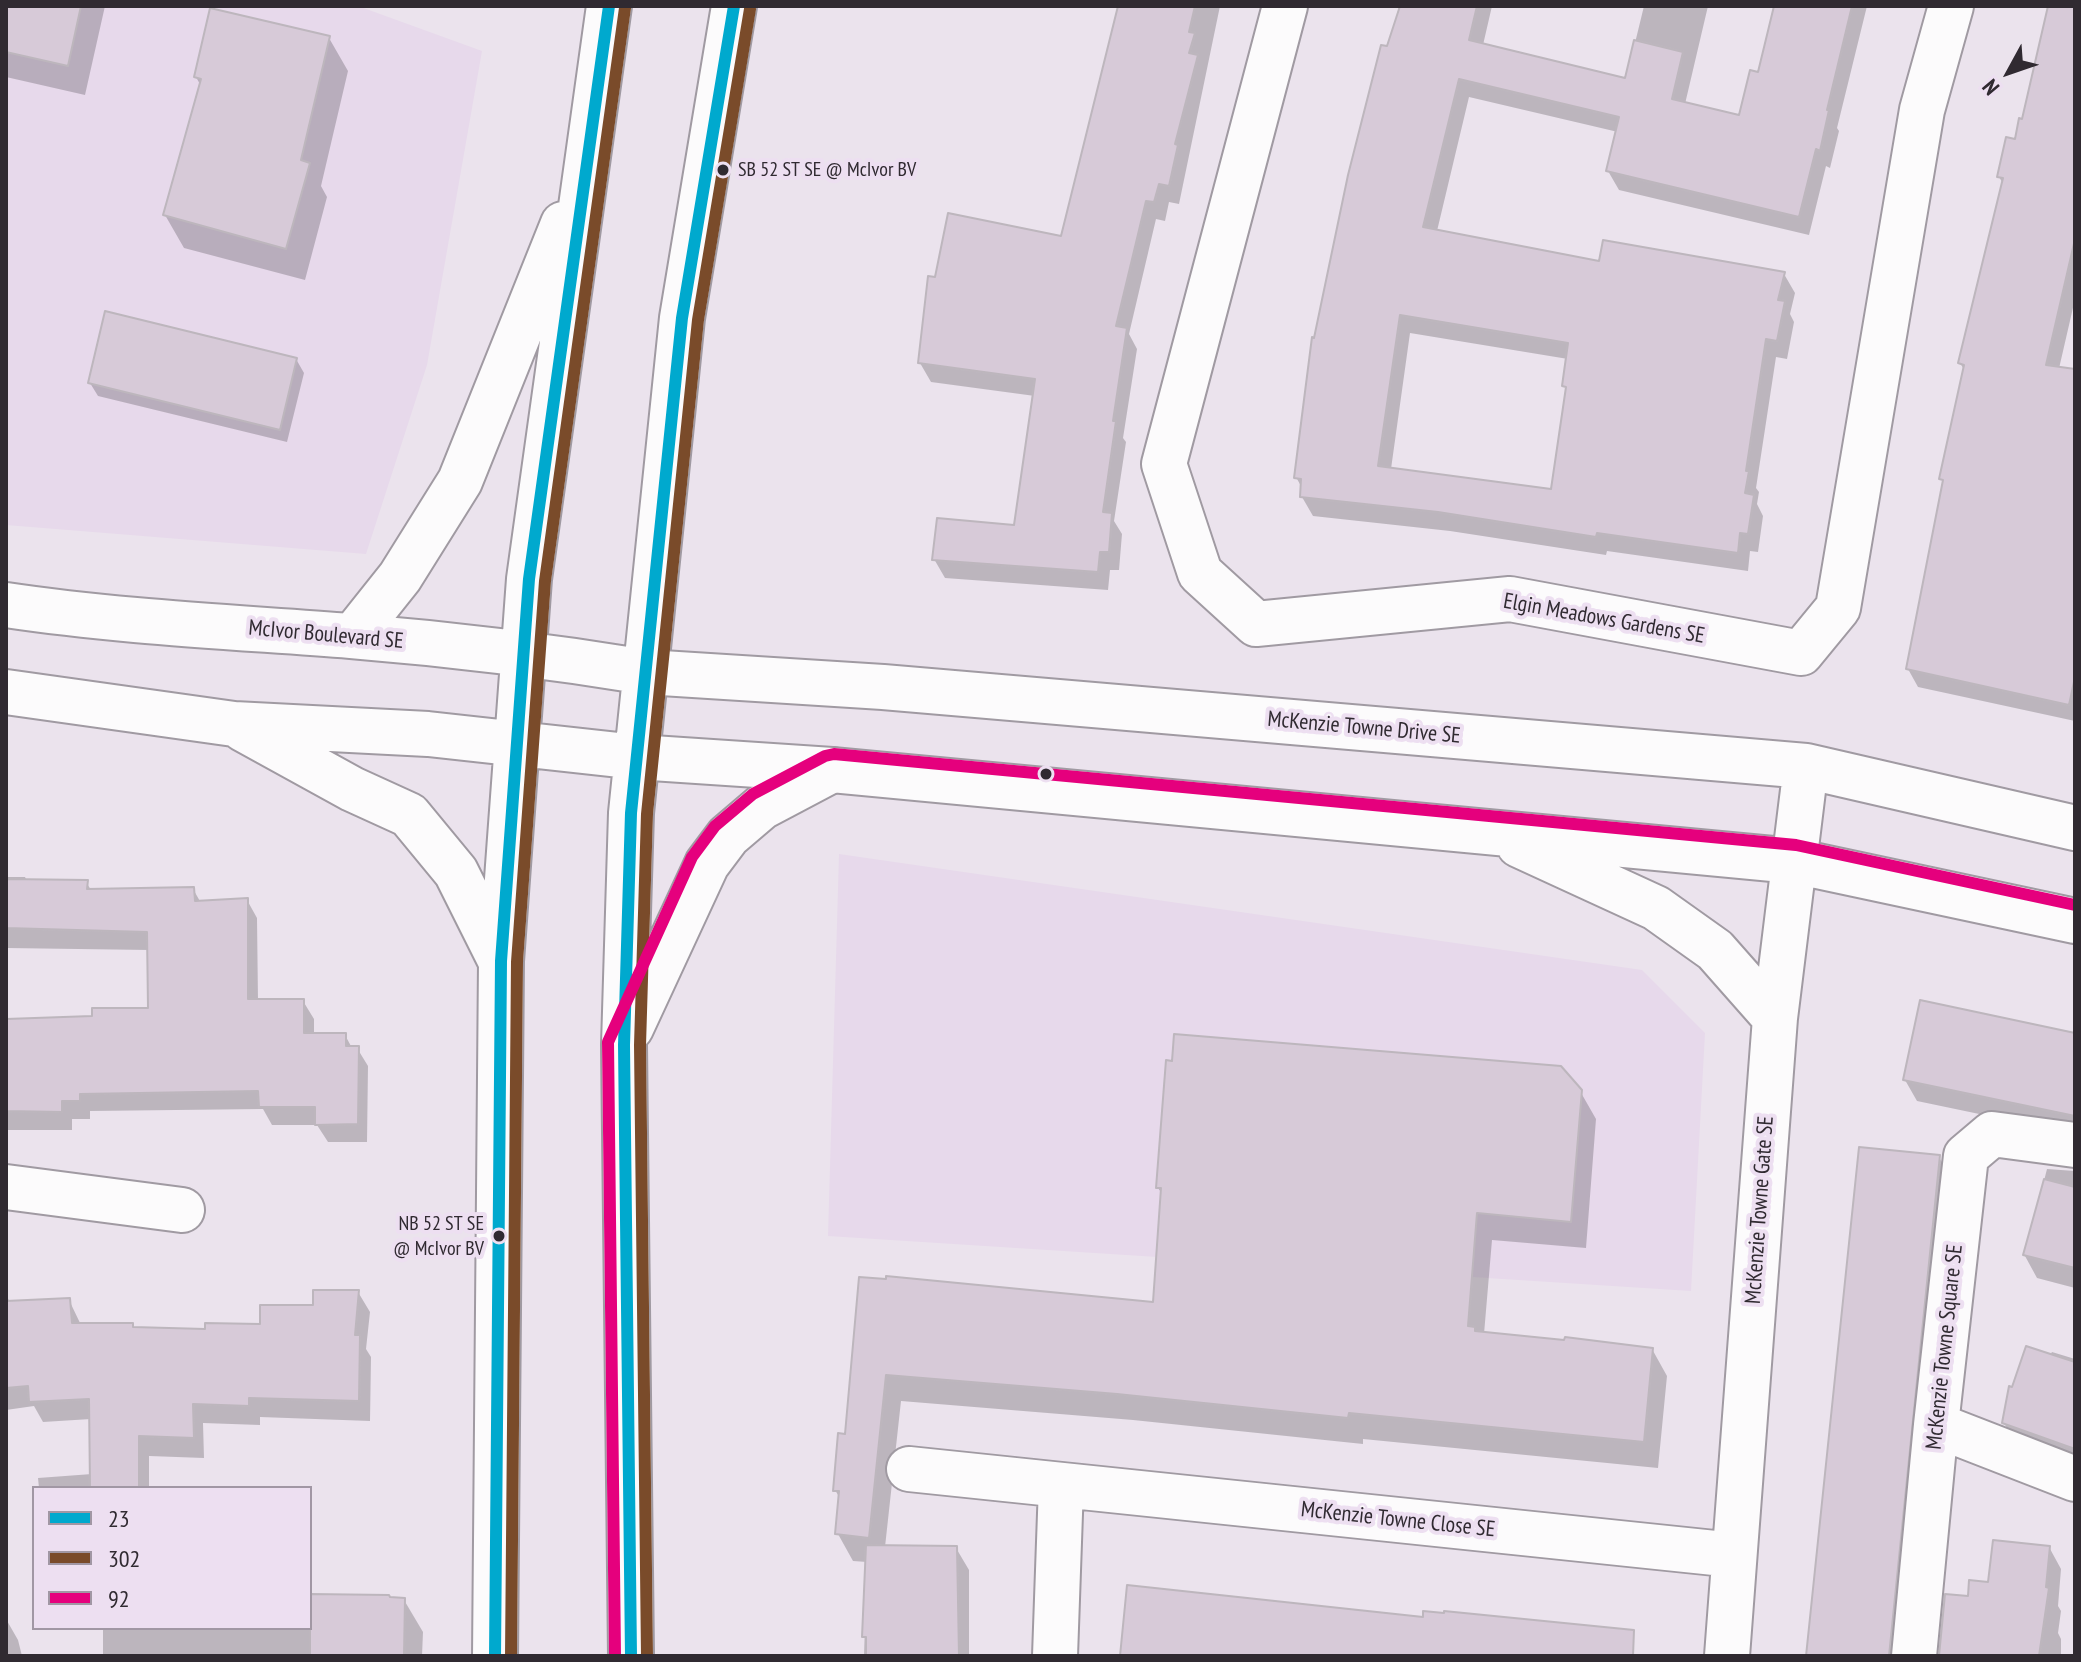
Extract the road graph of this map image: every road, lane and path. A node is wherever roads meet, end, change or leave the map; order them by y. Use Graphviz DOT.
graph roads {
  1 [pos="609,6"];
  2 [pos="734,6"];
  3 [pos="1285,6"];
  4 [pos="1951,6"];
  5 [pos="584,176"];
  6 [pos="6,605"];
  7 [pos="353,636"];
  8 [pos="524,653"];
  9 [pos="646,672"];
  10 [pos="6,692"];
  11 [pos="234,724"];
  12 [pos="518,746"];
  13 [pos="637,757"];
  14 [pos="1806,766"];
  15 [pos="832,770"];
  16 [pos="2075,828"];
  17 [pos="1488,831"];
  18 [pos="1794,861"];
  19 [pos="2075,921"];
  20 [pos="501,961"];
  21 [pos="1775,1018"];
  22 [pos="624,1045"];
  23 [pos="2075,1145"];
  24 [pos="6,1187"];
  25 [pos="182,1210"];
  26 [pos="1936,1425"];
  27 [pos="909,1469"];
  28 [pos="2075,1479"];
  29 [pos="1061,1485"];
  30 [pos="1734,1555"];
  31 [pos="495,1656"];
  32 [pos="631,1656"];
  33 [pos="1055,1656"];
  34 [pos="1727,1656"];
  35 [pos="1914,1656"];
  1 -- 5 [label="street"];
  2 -- 9 [label="street"];
  3 -- 4 [label="street, Elgin Meadows Gardens SE"];
  5 -- 7 [label="street"];
  5 -- 8 [label="street"];
  6 -- 7 [label="street, McIvor Boulevard SE"];
  7 -- 8 [label="street, McIvor Boulevard SE"];
  8 -- 9 [label="street, McIvor Boulevard SE"];
  8 -- 12 [label="street"];
  9 -- 13 [label="street"];
  9 -- 14 [label="street, McKenzie Towne Drive SE"];
  10 -- 11 [label="street"];
  11 -- 12 [label="street"];
  11 -- 20 [label="street"];
  12 -- 13 [label="street"];
  12 -- 20 [label="street"];
  13 -- 15 [label="street"];
  13 -- 22 [label="street"];
  14 -- 16 [label="street, McKenzie Towne Drive SE"];
  14 -- 18 [label="street, McKenzie Towne Gate SE"];
  15 -- 17 [label="street"];
  15 -- 22 [label="street"];
  17 -- 18 [label="street"];
  17 -- 21 [label="street"];
  18 -- 19 [label="street"];
  18 -- 21 [label="street, McKenzie Towne Gate SE"];
  20 -- 31 [label="street"];
  21 -- 30 [label="street, McKenzie Towne Gate SE"];
  22 -- 32 [label="street"];
  23 -- 26 [label="street, McKenzie Towne Square SE"];
  24 -- 25 [label="street"];
  26 -- 28 [label="street"];
  26 -- 35 [label="street, McKenzie Towne Square SE"];
  27 -- 29 [label="street, McKenzie Towne Close SE"];
  29 -- 30 [label="street, McKenzie Towne Close SE"];
  29 -- 33 [label="street"];
  30 -- 34 [label="street, McKenzie Towne Gate SE"];
}
